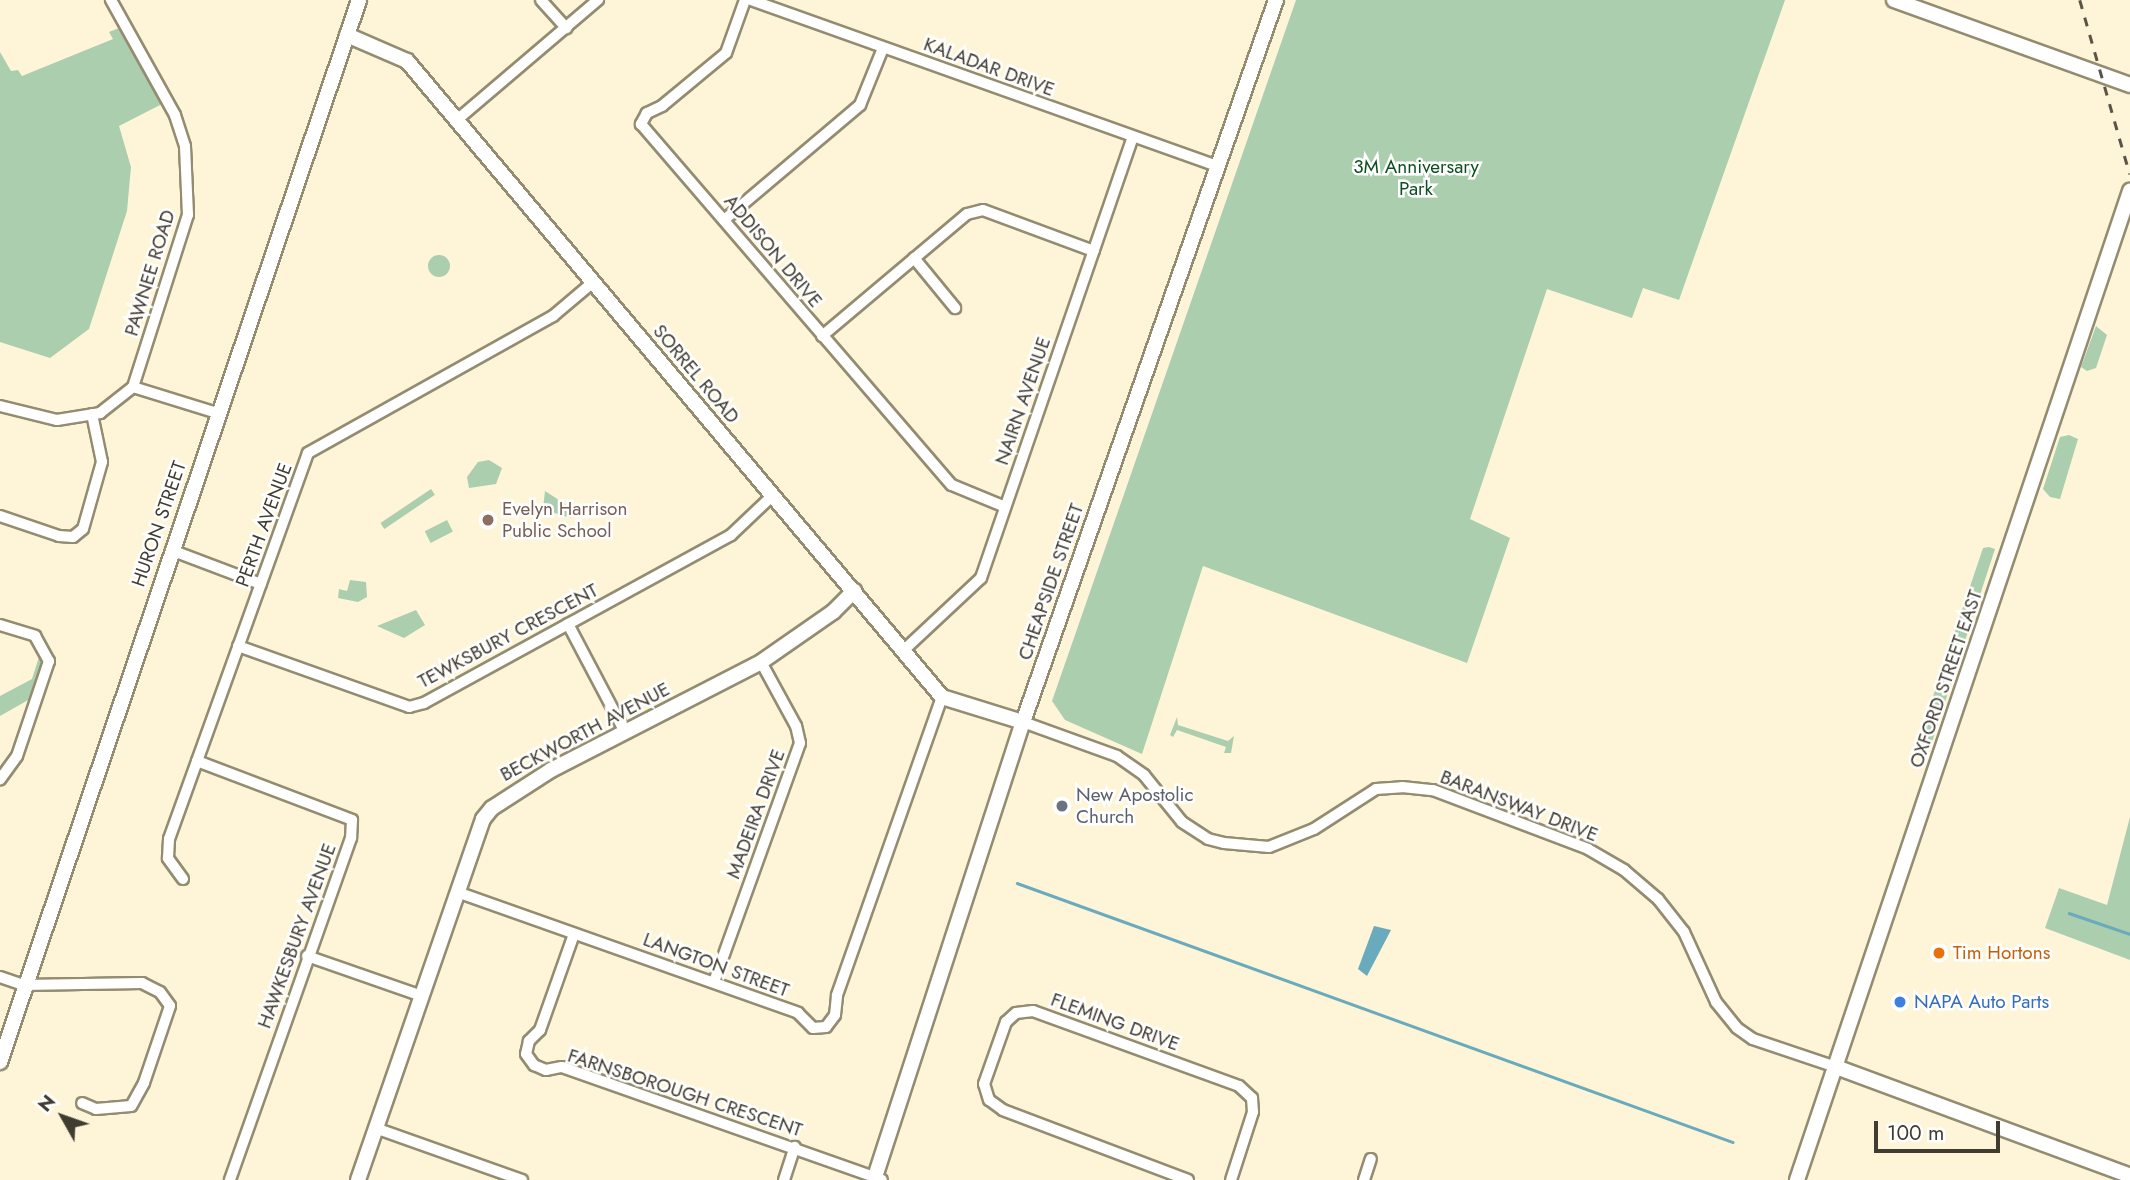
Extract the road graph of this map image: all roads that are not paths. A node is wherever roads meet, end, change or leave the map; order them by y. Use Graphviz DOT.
graph roads {
  1 [pos="111,0"];
  2 [pos="359,0"];
  3 [pos="541,0"];
  4 [pos="598,0"];
  5 [pos="745,0"];
  6 [pos="751,0"];
  7 [pos="1276,0"];
  8 [pos="1894,0"];
  9 [pos="566,28"];
  10 [pos="347,35"];
  11 [pos="883,48"];
  12 [pos="2130,75"];
  13 [pos="2108,77"];
  14 [pos="2130,85"];
  15 [pos="2130,99"];
  16 [pos="458,119"];
  17 [pos="1133,137"];
  18 [pos="1217,166"];
  19 [pos="2130,191"];
  20 [pos="724,220"];
  21 [pos="1094,251"];
  22 [pos="914,258"];
  23 [pos="592,283"];
  24 [pos="955,308"];
  25 [pos="822,335"];
  26 [pos="133,387"];
  27 [pos="0,406"];
  28 [pos="217,413"];
  29 [pos="92,414"];
  30 [pos="773,495"];
  31 [pos="1005,507"];
  32 [pos="0,516"];
  33 [pos="171,550"];
  34 [pos="261,584"];
  35 [pos="854,591"];
  36 [pos="568,624"];
  37 [pos="0,625"];
  38 [pos="238,646"];
  39 [pos="904,650"];
  40 [pos="761,662"];
  41 [pos="942,697"];
  42 [pos="1023,723"];
  43 [pos="625,732"];
  44 [pos="197,761"];
  45 [pos="0,779"];
  46 [pos="183,879"];
  47 [pos="457,892"];
  48 [pos="574,933"];
  49 [pos="307,956"];
  50 [pos="0,977"];
  51 [pos="714,982"];
  52 [pos="23,985"];
  53 [pos="422,996"];
  54 [pos="0,1062"];
  55 [pos="1836,1068"];
  56 [pos="82,1103"];
  57 [pos="375,1128"];
  58 [pos="795,1147"];
  59 [pos="1371,1158"];
  60 [pos="2130,1176"];
  61 [pos="877,1179"];
  62 [pos="230,1180"];
  63 [pos="358,1180"];
  64 [pos="522,1180"];
  65 [pos="784,1180"];
  66 [pos="1188,1180"];
  67 [pos="1231,1180"];
  68 [pos="1364,1180"];
  69 [pos="1797,1180"];
  1 -- 26 [label="street, PAWNEE ROAD"];
  2 -- 10 [label="street, HURON STREET"];
  3 -- 9 [label="street"];
  4 -- 9 [label="street"];
  5 -- 20 [label="street, ADDISON DRIVE"];
  6 -- 11 [label="street, KALADAR DRIVE"];
  7 -- 18 [label="street, CHEAPSIDE STREET"];
  8 -- 13 [label="street"];
  9 -- 16 [label="street"];
  10 -- 16 [label="street, SORREL ROAD"];
  10 -- 28 [label="street, HURON STREET"];
  11 -- 17 [label="street, KALADAR DRIVE"];
  11 -- 20 [label="street"];
  12 -- 13 [label="street"];
  13 -- 14 [label="street"];
  13 -- 15 [label="street"];
  16 -- 23 [label="street, SORREL ROAD"];
  17 -- 18 [label="street, KALADAR DRIVE"];
  17 -- 21 [label="street, NAIRN AVENUE"];
  18 -- 42 [label="street, CHEAPSIDE STREET"];
  19 -- 55 [label="street, OXFORD STREET EAST"];
  20 -- 25 [label="street, ADDISON DRIVE"];
  21 -- 22 [label="street"];
  21 -- 31 [label="street, NAIRN AVENUE"];
  22 -- 24 [label="street"];
  22 -- 25 [label="street"];
  23 -- 30 [label="street, SORREL ROAD"];
  23 -- 34 [label="street, PERTH AVENUE"];
  25 -- 31 [label="street, ADDISON DRIVE"];
  26 -- 28 [label="street"];
  26 -- 29 [label="street"];
  27 -- 29 [label="street"];
  28 -- 33 [label="street, HURON STREET"];
  29 -- 32 [label="street"];
  30 -- 35 [label="street, SORREL ROAD"];
  30 -- 36 [label="street, TEWKSBURY CRESCENT"];
  31 -- 39 [label="street, NAIRN AVENUE"];
  33 -- 34 [label="street"];
  33 -- 52 [label="street, HURON STREET"];
  34 -- 38 [label="street, PERTH AVENUE"];
  35 -- 39 [label="street, SORREL ROAD"];
  35 -- 40 [label="street, BECKWORTH AVENUE"];
  36 -- 38 [label="street, TEWKSBURY CRESCENT"];
  36 -- 43 [label="street"];
  37 -- 45 [label="street"];
  38 -- 44 [label="street, PERTH AVENUE"];
  39 -- 41 [label="street, SORREL ROAD"];
  40 -- 43 [label="street, BECKWORTH AVENUE"];
  40 -- 51 [label="street, MADEIRA DRIVE"];
  41 -- 42 [label="street"];
  41 -- 51 [label="street, LANGTON STREET"];
  42 -- 55 [label="street, BARANSWAY DRIVE"];
  42 -- 61 [label="street, CHEAPSIDE STREET"];
  43 -- 47 [label="street, BECKWORTH AVENUE"];
  44 -- 46 [label="street, PERTH AVENUE"];
  44 -- 49 [label="street, HAWKESBURY AVENUE"];
  47 -- 48 [label="street, LANGTON STREET"];
  47 -- 53 [label="street, BECKWORTH AVENUE"];
  48 -- 51 [label="street, LANGTON STREET"];
  48 -- 58 [label="street, FARNSBOROUGH CRESCENT"];
  49 -- 53 [label="street"];
  49 -- 62 [label="street, HAWKESBURY AVENUE"];
  50 -- 52 [label="street"];
  52 -- 54 [label="street, HURON STREET"];
  52 -- 56 [label="street"];
  53 -- 57 [label="street, BECKWORTH AVENUE"];
  55 -- 60 [label="street"];
  55 -- 69 [label="street, OXFORD STREET EAST"];
  57 -- 63 [label="street, BECKWORTH AVENUE"];
  57 -- 64 [label="street"];
  58 -- 61 [label="street, FARNSBOROUGH CRESCENT"];
  58 -- 65 [label="street"];
  59 -- 68 [label="street"];
  66 -- 67 [label="street, FLEMING DRIVE"];
}
